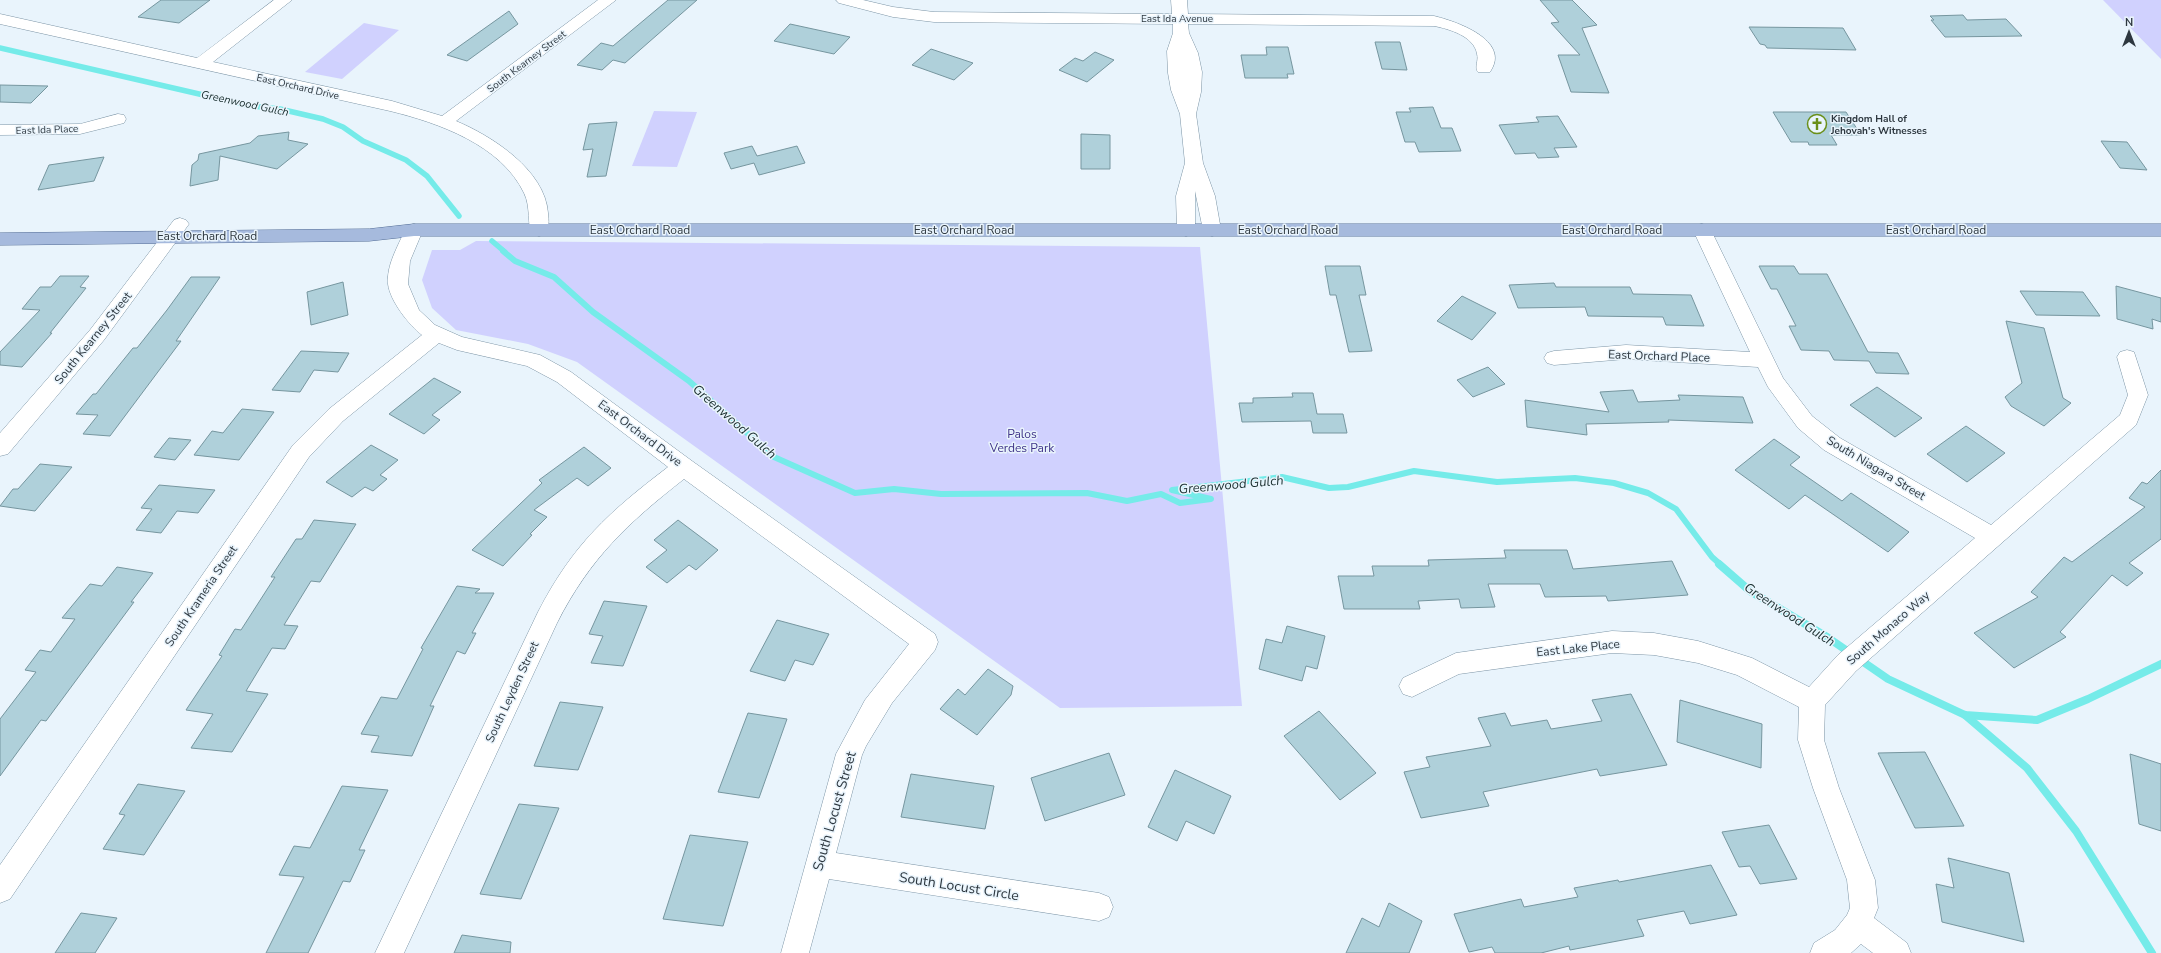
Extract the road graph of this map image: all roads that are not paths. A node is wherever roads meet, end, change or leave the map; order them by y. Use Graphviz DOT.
graph roads {
  1 [pos="284,0"];
  2 [pos="608,0"];
  3 [pos="844,0"];
  4 [pos="1179,0"];
  5 [pos="0,20"];
  6 [pos="1181,26"];
  7 [pos="200,64"];
  8 [pos="1484,69"];
  9 [pos="118,119"];
  10 [pos="444,122"];
  11 [pos="0,130"];
  12 [pos="1194,163"];
  13 [pos="0,224"];
  14 [pos="176,230"];
  15 [pos="414,230"];
  16 [pos="539,230"];
  17 [pos="1186,230"];
  18 [pos="1212,230"];
  19 [pos="1702,230"];
  20 [pos="2161,230"];
  21 [pos="0,239"];
  22 [pos="436,335"];
  23 [pos="2127,357"];
  24 [pos="1554,358"];
  25 [pos="1764,360"];
  26 [pos="0,448"];
  27 [pos="684,467"];
  28 [pos="1993,537"];
  29 [pos="926,642"];
  30 [pos="1412,686"];
  31 [pos="1820,692"];
  32 [pos="819,864"];
  33 [pos="0,889"];
  34 [pos="1099,907"];
  35 [pos="1858,924"];
  36 [pos="389,953"];
  37 [pos="795,953"];
  38 [pos="1824,953"];
  39 [pos="1896,953"];
  1 -- 7 [label="street"];
  2 -- 10 [label="street, South Kearney Street"];
  3 -- 6 [label="street, East Ida Avenue"];
  4 -- 6 [label="street"];
  5 -- 7 [label="street, East Orchard Drive"];
  6 -- 8 [label="street, East Ida Avenue"];
  6 -- 12 [label="street"];
  7 -- 10 [label="street, East Orchard Drive"];
  9 -- 11 [label="street, East Ida Place"];
  10 -- 16 [label="street, East Orchard Drive"];
  12 -- 17 [label="street"];
  12 -- 18 [label="street"];
  13 -- 14 [label="main road, East Orchard Road"];
  14 -- 15 [label="main road, East Orchard Road"];
  14 -- 21 [label="main road, East Orchard Road"];
  14 -- 26 [label="street, South Kearney Street"];
  15 -- 16 [label="main road, East Orchard Road"];
  15 -- 22 [label="street, East Orchard Drive"];
  16 -- 17 [label="main road, East Orchard Road"];
  17 -- 18 [label="main road, East Orchard Road"];
  18 -- 19 [label="main road, East Orchard Road"];
  19 -- 20 [label="main road, East Orchard Road"];
  19 -- 25 [label="street, South Niagara Street"];
  22 -- 27 [label="street, East Orchard Drive"];
  22 -- 33 [label="street, South Krameria Street"];
  23 -- 28 [label="street, South Monaco Way"];
  24 -- 25 [label="street, East Orchard Place"];
  25 -- 28 [label="street, South Niagara Street"];
  27 -- 29 [label="street, East Orchard Drive"];
  27 -- 36 [label="street, South Leyden Street"];
  28 -- 31 [label="street, South Monaco Way"];
  29 -- 32 [label="street, South Locust Street"];
  30 -- 31 [label="street, East Lake Place"];
  31 -- 35 [label="street"];
  32 -- 34 [label="street, South Locust Circle"];
  32 -- 37 [label="street, South Locust Street"];
  35 -- 38 [label="street"];
  35 -- 39 [label="street"];
}
